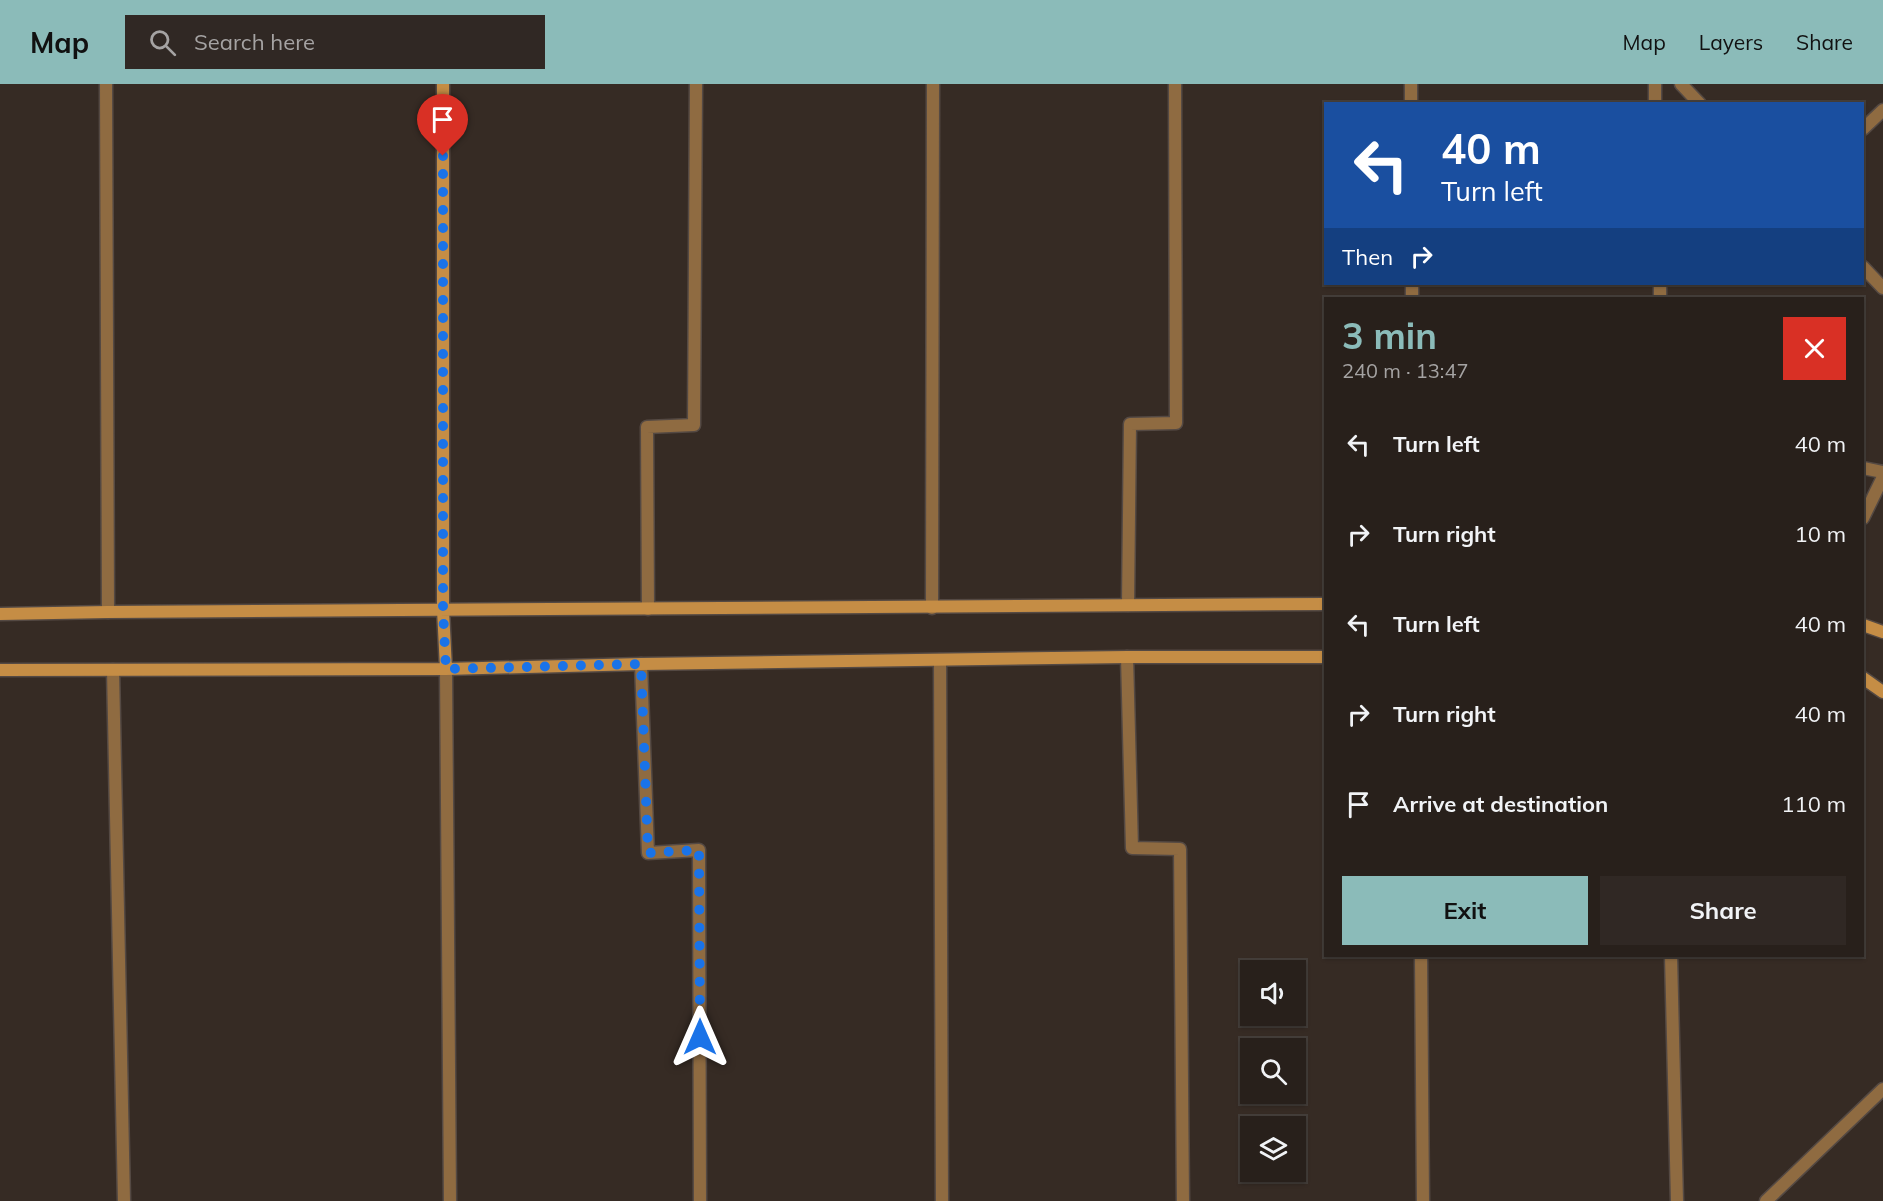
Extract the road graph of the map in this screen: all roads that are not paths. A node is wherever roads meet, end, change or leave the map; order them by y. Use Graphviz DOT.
graph roads {
  1 [pos="106,84"];
  2 [pos="443,84"];
  3 [pos="696,84"];
  4 [pos="933,84"];
  5 [pos="1175,84"];
  6 [pos="1411,84"];
  7 [pos="1655,84"];
  8 [pos="1681,84"];
  9 [pos="1411,102"];
  10 [pos="1655,102"];
  11 [pos="1698,102"];
  12 [pos="1883,110"];
  13 [pos="1864,128"];
  14 [pos="1864,268"];
  15 [pos="1883,288"];
  16 [pos="1864,468"];
  17 [pos="1883,472"];
  18 [pos="1883,477"];
  19 [pos="1864,516"];
  20 [pos="1324,604"];
  21 [pos="1128,605"];
  22 [pos="932,608"];
  23 [pos="648,609"];
  24 [pos="443,610"];
  25 [pos="108,612"];
  26 [pos="0,614"];
  27 [pos="1864,625"];
  28 [pos="1883,632"];
  29 [pos="1126,657"];
  30 [pos="1324,657"];
  31 [pos="940,660"];
  32 [pos="641,664"];
  33 [pos="446,669"];
  34 [pos="0,670"];
  35 [pos="112,670"];
  36 [pos="1864,679"];
  37 [pos="1883,692"];
  38 [pos="1421,957"];
  39 [pos="1671,957"];
  40 [pos="1883,1089"];
  41 [pos="124,1201"];
  42 [pos="450,1201"];
  43 [pos="700,1201"];
  44 [pos="942,1201"];
  45 [pos="1183,1201"];
  46 [pos="1424,1201"];
  47 [pos="1677,1201"];
  48 [pos="1766,1201"];
  1 -- 25 [label="street"];
  2 -- 24 [label="street"];
  3 -- 23 [label="street"];
  4 -- 22 [label="street"];
  5 -- 21 [label="street"];
  6 -- 9 [label="street"];
  7 -- 10 [label="street"];
  8 -- 11 [label="street"];
  12 -- 13 [label="street"];
  14 -- 15 [label="street"];
  16 -- 17 [label="street"];
  18 -- 19 [label="street"];
  20 -- 21 [label="street"];
  21 -- 22 [label="street"];
  22 -- 23 [label="street"];
  23 -- 24 [label="street"];
  24 -- 25 [label="street"];
  24 -- 33 [label="street"];
  25 -- 26 [label="street"];
  27 -- 28 [label="street"];
  29 -- 30 [label="street"];
  29 -- 31 [label="street"];
  29 -- 45 [label="street"];
  31 -- 32 [label="street"];
  31 -- 44 [label="street"];
  32 -- 33 [label="street"];
  32 -- 43 [label="street"];
  33 -- 35 [label="street"];
  33 -- 42 [label="street"];
  34 -- 35 [label="street"];
  35 -- 41 [label="street"];
  36 -- 37 [label="street"];
  38 -- 46 [label="street"];
  39 -- 47 [label="street"];
  40 -- 48 [label="street"];
}
